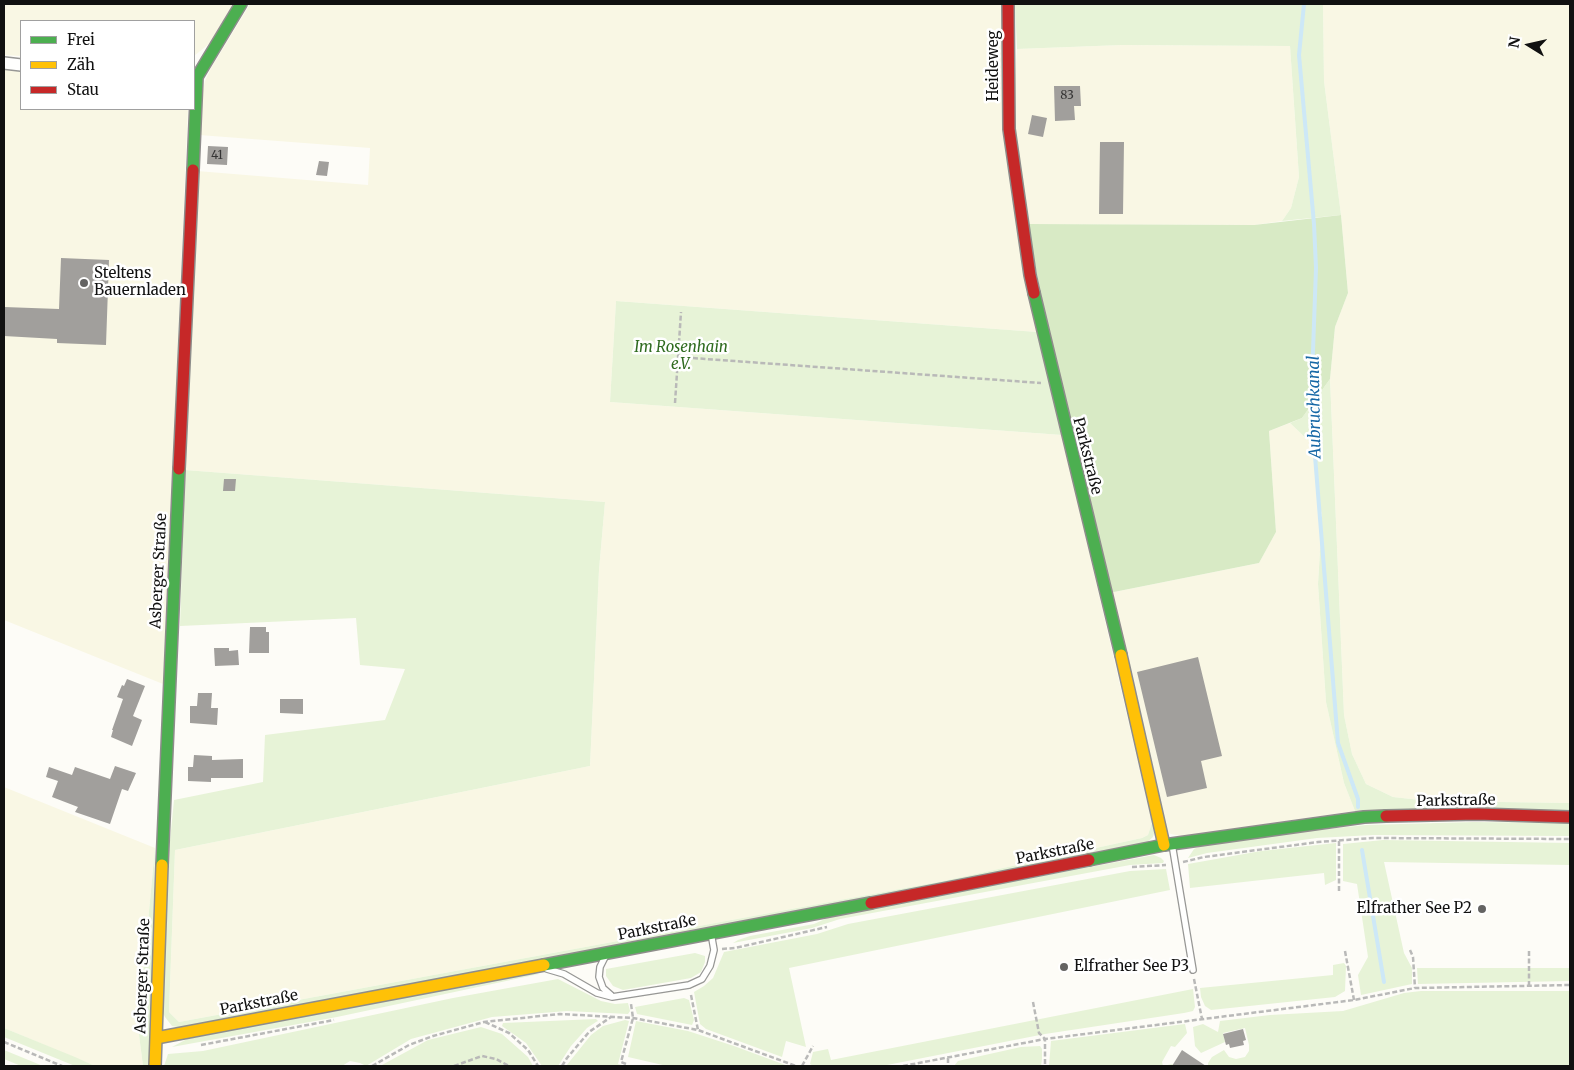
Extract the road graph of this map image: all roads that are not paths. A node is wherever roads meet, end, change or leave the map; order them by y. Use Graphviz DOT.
graph roads {
  1 [pos="241,4"];
  2 [pos="1008,4"];
  3 [pos="4,63"];
  4 [pos="20,65"];
  5 [pos="195,77"];
  6 [pos="194,110"];
  7 [pos="1009,129"];
  8 [pos="1570,817"];
  9 [pos="1168,845"];
  10 [pos="711,933"];
  11 [pos="607,952"];
  12 [pos="537,966"];
  13 [pos="1193,970"];
  14 [pos="612,997"];
  15 [pos="156,1038"];
  16 [pos="155,1066"];
  1 -- 5 [label="street"];
  2 -- 7 [label="street, Heideweg"];
  3 -- 4 [label="street"];
  6 -- 15 [label="street, Asberger Straße"];
  7 -- 9 [label="street, Parkstraße"];
  8 -- 9 [label="street, Parkstraße"];
  9 -- 10 [label="street, Parkstraße"];
  9 -- 13 [label="lane"];
  10 -- 11 [label="street, Parkstraße"];
  10 -- 14 [label="lane"];
  11 -- 12 [label="street, Parkstraße"];
  11 -- 14 [label="lane"];
  12 -- 14 [label="lane"];
  12 -- 15 [label="street, Parkstraße"];
  15 -- 16 [label="street, Asberger Straße"];
}
